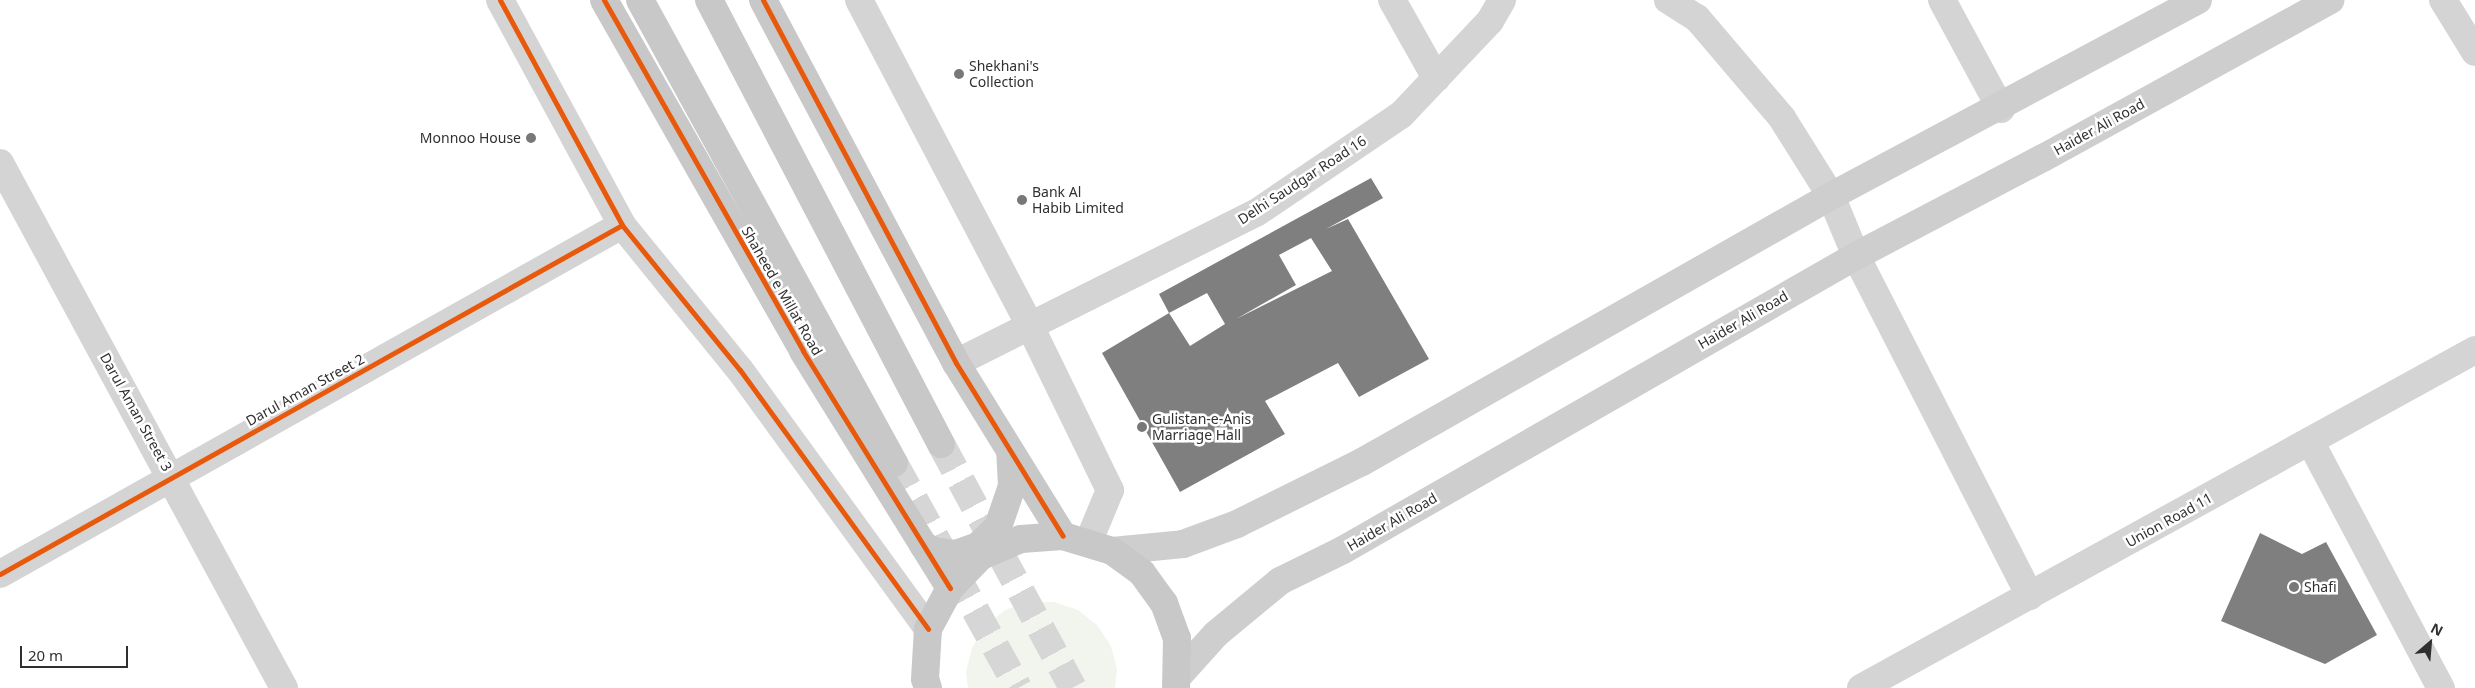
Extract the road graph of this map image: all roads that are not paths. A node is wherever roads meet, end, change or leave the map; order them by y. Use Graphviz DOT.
graph roads {
  1 [pos="500,0"];
  2 [pos="604,0"];
  3 [pos="640,0"];
  4 [pos="709,0"];
  5 [pos="763,0"];
  6 [pos="859,0"];
  7 [pos="1392,0"];
  8 [pos="1502,0"];
  9 [pos="1668,0"];
  10 [pos="1942,0"];
  11 [pos="2198,0"];
  12 [pos="2330,0"];
  13 [pos="2443,0"];
  14 [pos="2475,52"];
  15 [pos="1436,78"];
  16 [pos="2001,109"];
  17 [pos="0,163"];
  18 [pos="1831,196"];
  19 [pos="622,225"];
  20 [pos="1856,256"];
  21 [pos="1029,324"];
  22 [pos="2475,350"];
  23 [pos="956,363"];
  24 [pos="2310,441"];
  25 [pos="941,444"];
  26 [pos="1010,449"];
  27 [pos="894,463"];
  28 [pos="172,477"];
  29 [pos="1088,543"];
  30 [pos="923,544"];
  31 [pos="0,574"];
  32 [pos="950,588"];
  33 [pos="2030,596"];
  34 [pos="928,630"];
  35 [pos="1182,684"];
  36 [pos="924,685"];
  37 [pos="284,688"];
  38 [pos="1861,688"];
  39 [pos="2441,688"];
  1 -- 19 [label="street"];
  2 -- 30 [label="main road, Shaheed e Millat Road"];
  3 -- 27 [label="main road, Shaheed e Millat Road"];
  4 -- 25 [label="main road"];
  5 -- 23 [label="main road"];
  6 -- 21 [label="street"];
  7 -- 15 [label="street"];
  8 -- 15 [label="street, Delhi Saudgar Road 16"];
  9 -- 18 [label="street"];
  10 -- 16 [label="street"];
  11 -- 16 [label="main road"];
  12 -- 20 [label="main road, Haider Ali Road"];
  13 -- 14 [label="street"];
  15 -- 21 [label="street, Delhi Saudgar Road 16"];
  16 -- 18 [label="main road"];
  17 -- 28 [label="street, Darul Aman Street 3"];
  18 -- 20 [label="street"];
  18 -- 29 [label="main road"];
  19 -- 28 [label="street, Darul Aman Street 2"];
  19 -- 34 [label="street"];
  20 -- 33 [label="street"];
  20 -- 35 [label="main road, Haider Ali Road"];
  21 -- 23 [label="street, Delhi Saudgar Road 16"];
  21 -- 29 [label="street"];
  22 -- 24 [label="street, Union Road 11"];
  23 -- 26 [label="main road"];
  24 -- 33 [label="street, Union Road 11"];
  24 -- 39 [label="street"];
  26 -- 29 [label="main road"];
  26 -- 30 [label="main road"];
  28 -- 31 [label="street, Darul Aman Street 2"];
  28 -- 37 [label="street, Darul Aman Street 3"];
  29 -- 32 [label="main road"];
  29 -- 35 [label="main road"];
  30 -- 32 [label="main road, Shaheed e Millat Road"];
  32 -- 34 [label="main road"];
  33 -- 38 [label="street, Union Road 11"];
  34 -- 36 [label="main road"];
}
